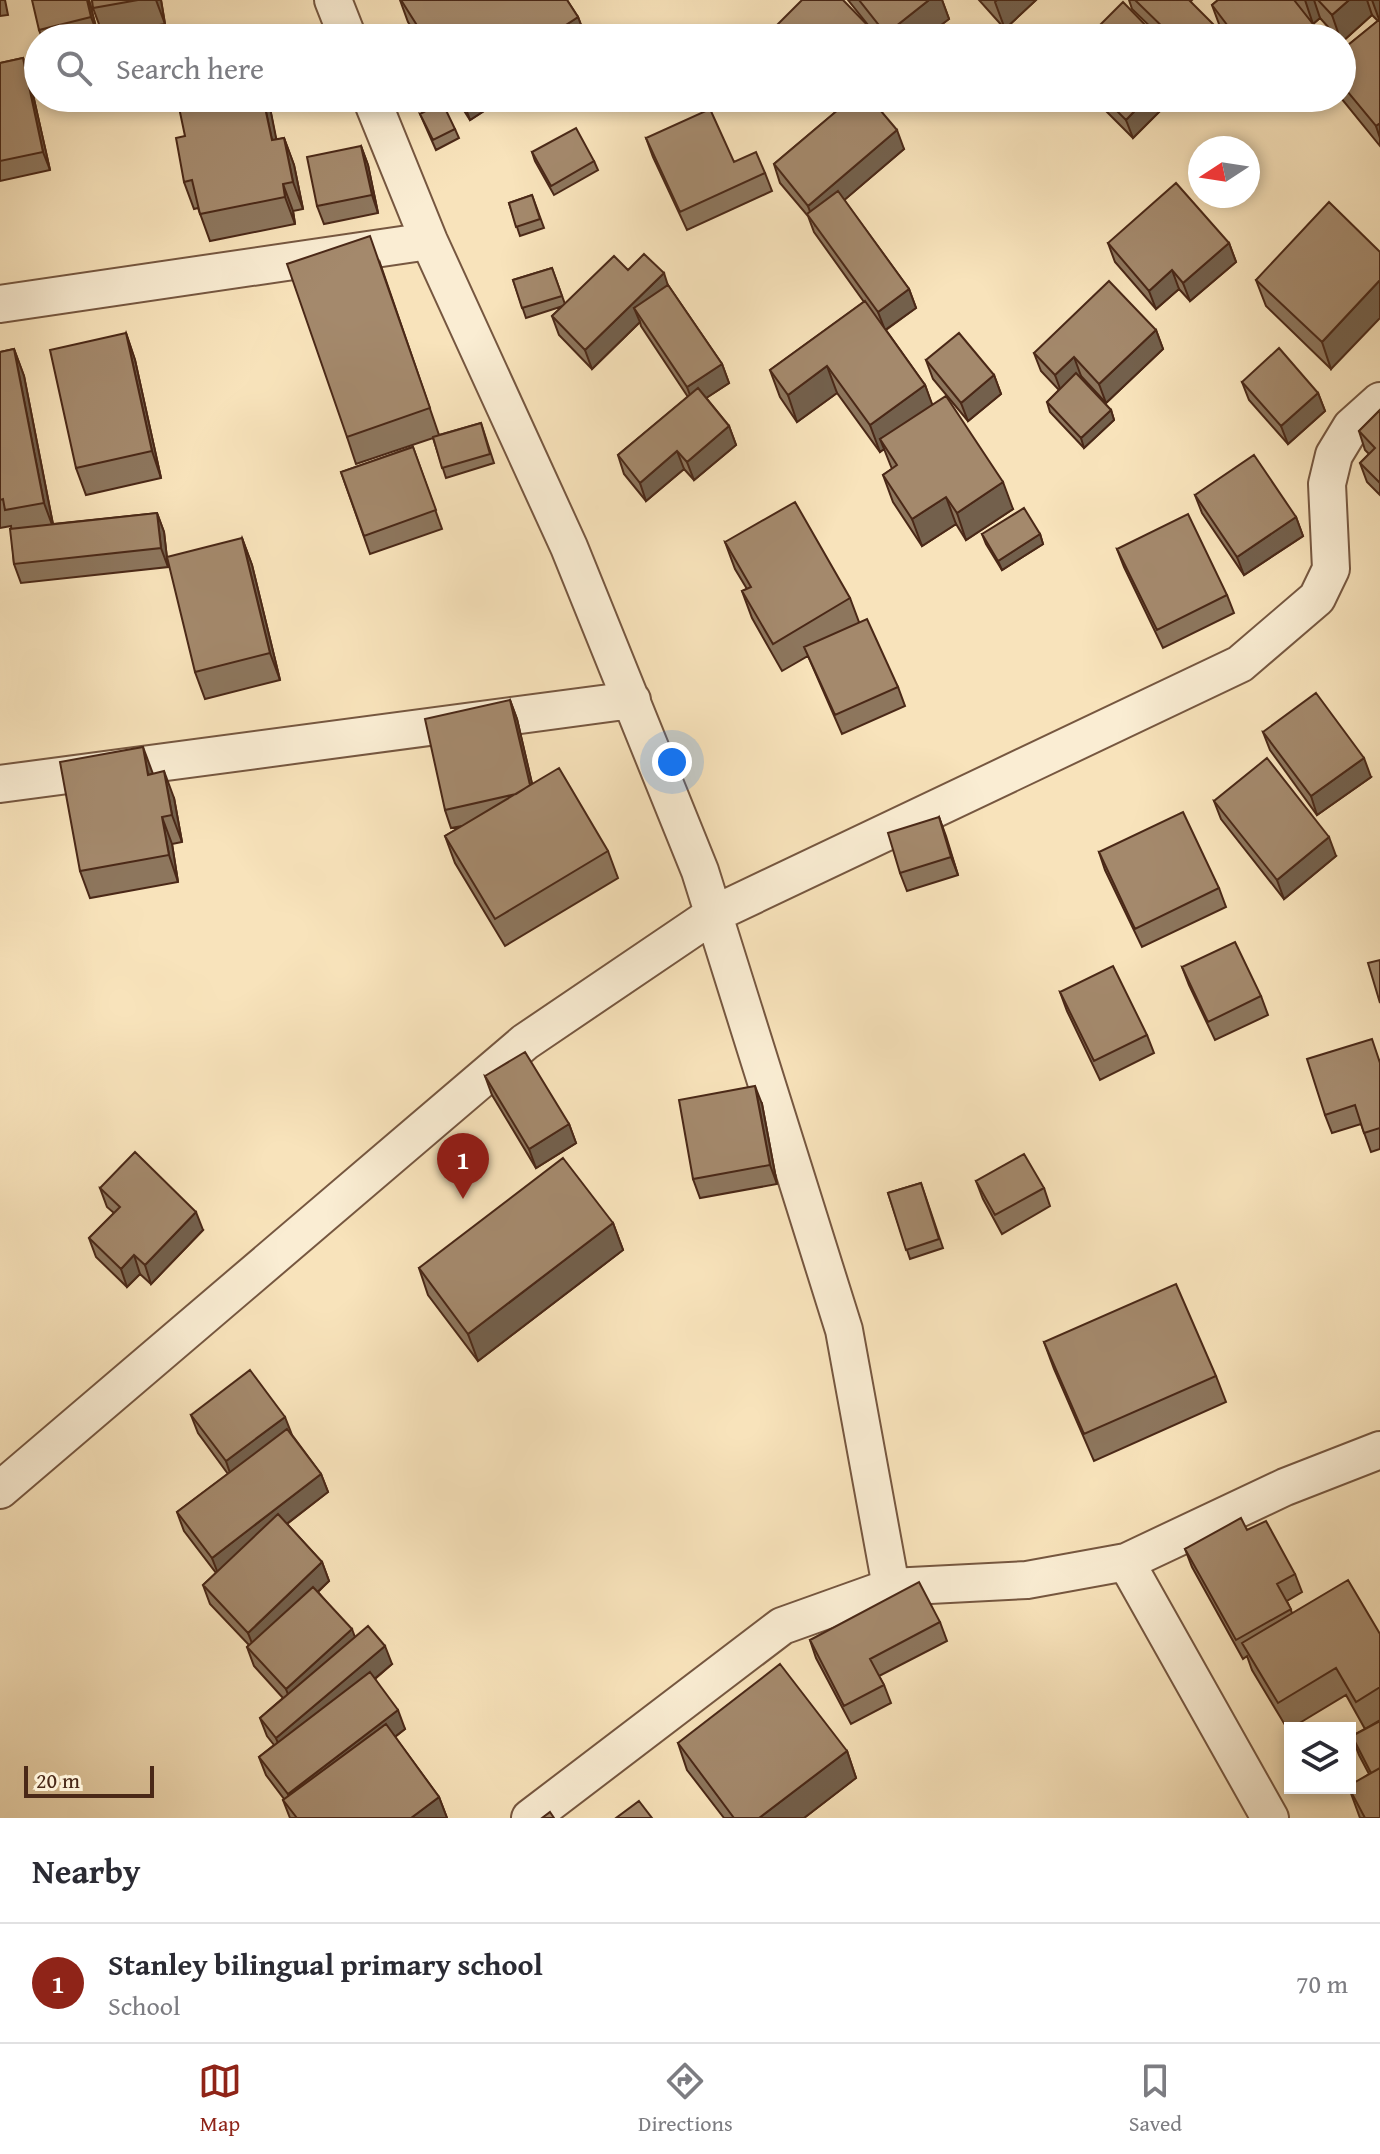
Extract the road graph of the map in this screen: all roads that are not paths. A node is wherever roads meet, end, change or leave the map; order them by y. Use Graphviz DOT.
graph roads {
  1 [pos="333,0"];
  2 [pos="342,24"];
  3 [pos="377,112"];
  4 [pos="429,241"];
  5 [pos="0,304"];
  6 [pos="1380,401"];
  7 [pos="632,700"];
  8 [pos="0,784"];
  9 [pos="714,914"];
  10 [pos="1380,1450"];
  11 [pos="0,1490"];
  12 [pos="1126,1562"];
  13 [pos="891,1587"];
  14 [pos="530,1818"];
  15 [pos="1270,1818"];
  1 -- 2 [label="street"];
  3 -- 4 [label="street"];
  4 -- 5 [label="street"];
  4 -- 7 [label="street"];
  6 -- 9 [label="street"];
  7 -- 8 [label="street"];
  7 -- 9 [label="street"];
  9 -- 11 [label="street"];
  9 -- 13 [label="street"];
  10 -- 12 [label="street"];
  12 -- 13 [label="street"];
  12 -- 15 [label="street"];
  13 -- 14 [label="street"];
}
